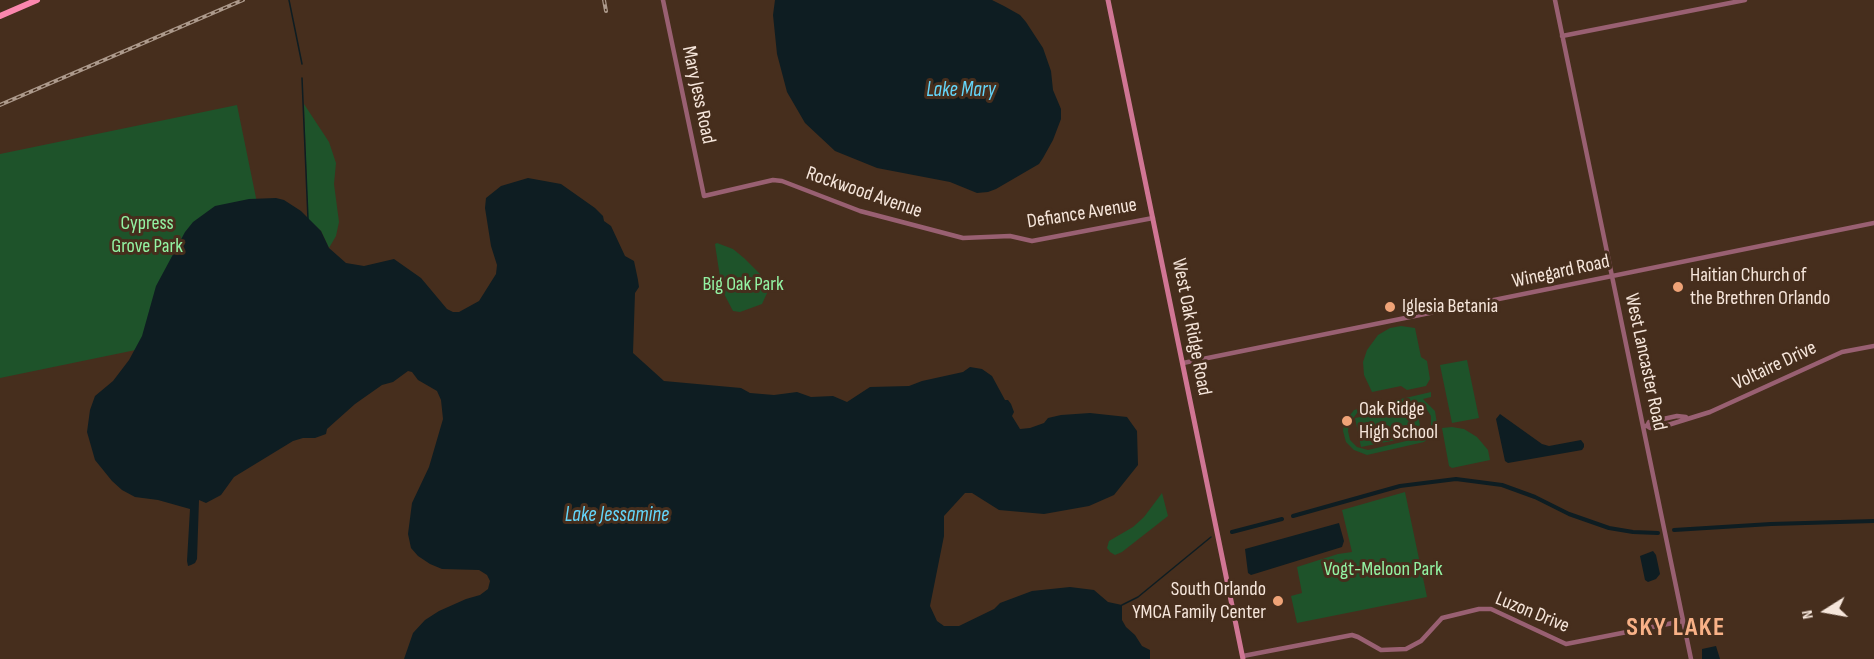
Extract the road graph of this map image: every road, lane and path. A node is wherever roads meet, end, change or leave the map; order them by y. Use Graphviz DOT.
graph roads {
  1 [pos="38,0"];
  2 [pos="663,0"];
  3 [pos="1108,0"];
  4 [pos="1555,0"];
  5 [pos="1745,0"];
  6 [pos="0,16"];
  7 [pos="1562,36"];
  8 [pos="704,196"];
  9 [pos="1153,218"];
  10 [pos="1874,223"];
  11 [pos="1016,237"];
  12 [pos="1611,277"];
  13 [pos="1874,346"];
  14 [pos="1183,363"];
  15 [pos="1645,426"];
  16 [pos="1683,621"];
  17 [pos="1243,658"];
  18 [pos="1691,659"];
  1 -- 6 [label="main road"];
  2 -- 8 [label="street, Mary Jess Road"];
  3 -- 9 [label="main road, West Oak Ridge Road"];
  4 -- 7 [label="street, West Lancaster Road"];
  5 -- 7 [label="street"];
  7 -- 12 [label="street, West Lancaster Road"];
  8 -- 11 [label="street, Rockwood Avenue"];
  9 -- 11 [label="street, Defiance Avenue"];
  9 -- 14 [label="main road, West Oak Ridge Road"];
  10 -- 12 [label="street, Winegard Road"];
  12 -- 14 [label="street, Winegard Road"];
  12 -- 15 [label="street, West Lancaster Road"];
  13 -- 15 [label="street, Voltaire Drive"];
  14 -- 17 [label="main road, West Oak Ridge Road"];
  15 -- 16 [label="street, West Lancaster Road"];
  16 -- 17 [label="street, Luzon Drive"];
  16 -- 18 [label="street, West Lancaster Road"];
}
